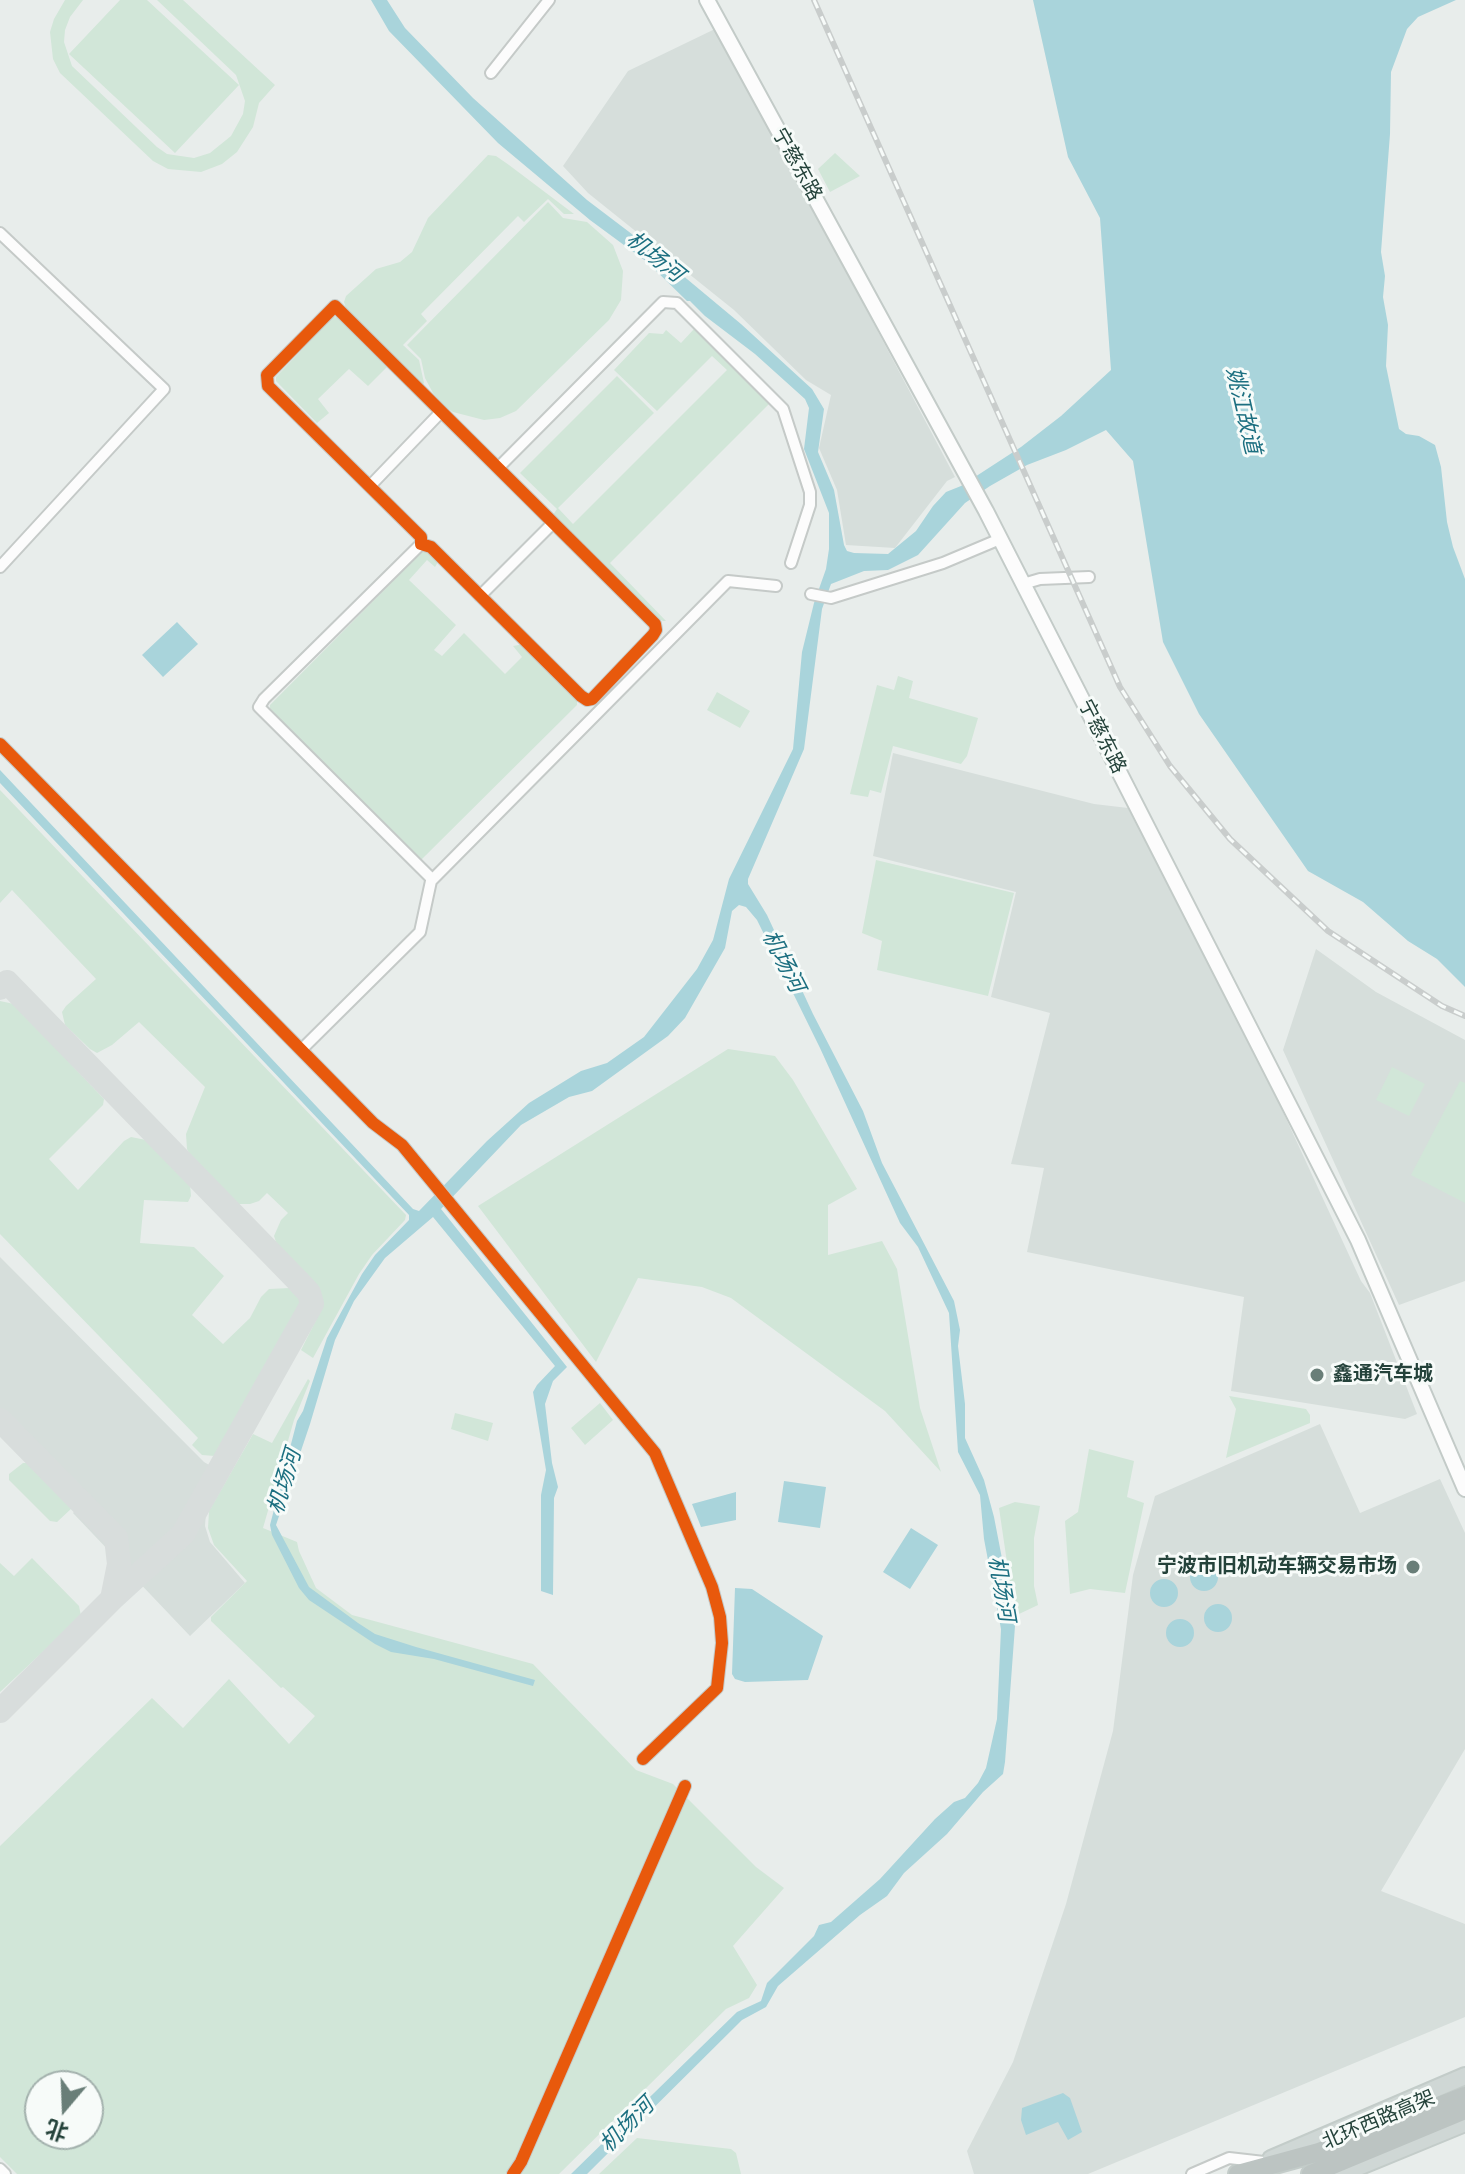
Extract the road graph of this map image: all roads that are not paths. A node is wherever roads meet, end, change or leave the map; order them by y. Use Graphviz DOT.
graph roads {
  1 [pos="549,0"];
  2 [pos="707,0"];
  3 [pos="491,73"];
  4 [pos="0,233"];
  5 [pos="441,412"];
  6 [pos="498,468"];
  7 [pos="370,486"];
  8 [pos="553,523"];
  9 [pos="1000,539"];
  10 [pos="421,544"];
  11 [pos="791,563"];
  12 [pos="0,567"];
  13 [pos="1089,577"];
  14 [pos="1023,584"];
  15 [pos="776,586"];
  16 [pos="811,594"];
  17 [pos="480,596"];
  18 [pos="0,744"];
  19 [pos="432,879"];
  20 [pos="301,1050"];
  21 [pos="1465,1489"];
  22 [pos="643,1759"];
  23 [pos="685,1786"];
  24 [pos="1465,2076"];
  25 [pos="1465,2096"];
  26 [pos="1465,2110"];
  27 [pos="1465,2123"];
  28 [pos="1264,2162"];
  29 [pos="0,2169"];
  30 [pos="5,2174"];
  31 [pos="513,2174"];
  32 [pos="1192,2174"];
  33 [pos="1237,2174"];
  34 [pos="1311,2174"];
  35 [pos="1341,2174"];
  1 -- 3 [label="street"];
  2 -- 9 [label="main road, 宁慈东路"];
  4 -- 12 [label="street"];
  5 -- 6 [label="street"];
  5 -- 7 [label="street"];
  5 -- 7 [label="street"];
  6 -- 8 [label="street"];
  6 -- 11 [label="street"];
  7 -- 10 [label="street"];
  8 -- 17 [label="street"];
  8 -- 17 [label="street"];
  9 -- 14 [label="main road, 宁慈东路"];
  9 -- 16 [label="street"];
  10 -- 17 [label="street"];
  10 -- 19 [label="street"];
  13 -- 14 [label="street"];
  14 -- 21 [label="main road, 宁慈东路"];
  15 -- 19 [label="street"];
  18 -- 20 [label="street"];
  19 -- 20 [label="street"];
  20 -- 22 [label="street"];
  23 -- 31 [label="street"];
  24 -- 28 [label="main road"];
  25 -- 33 [label="highway, 北环西路高架"];
  26 -- 34 [label="highway, 北环西路高架"];
  27 -- 35 [label="main road"];
  28 -- 32 [label="street"];
  28 -- 33 [label="main road"];
  29 -- 30 [label="street"];
}
